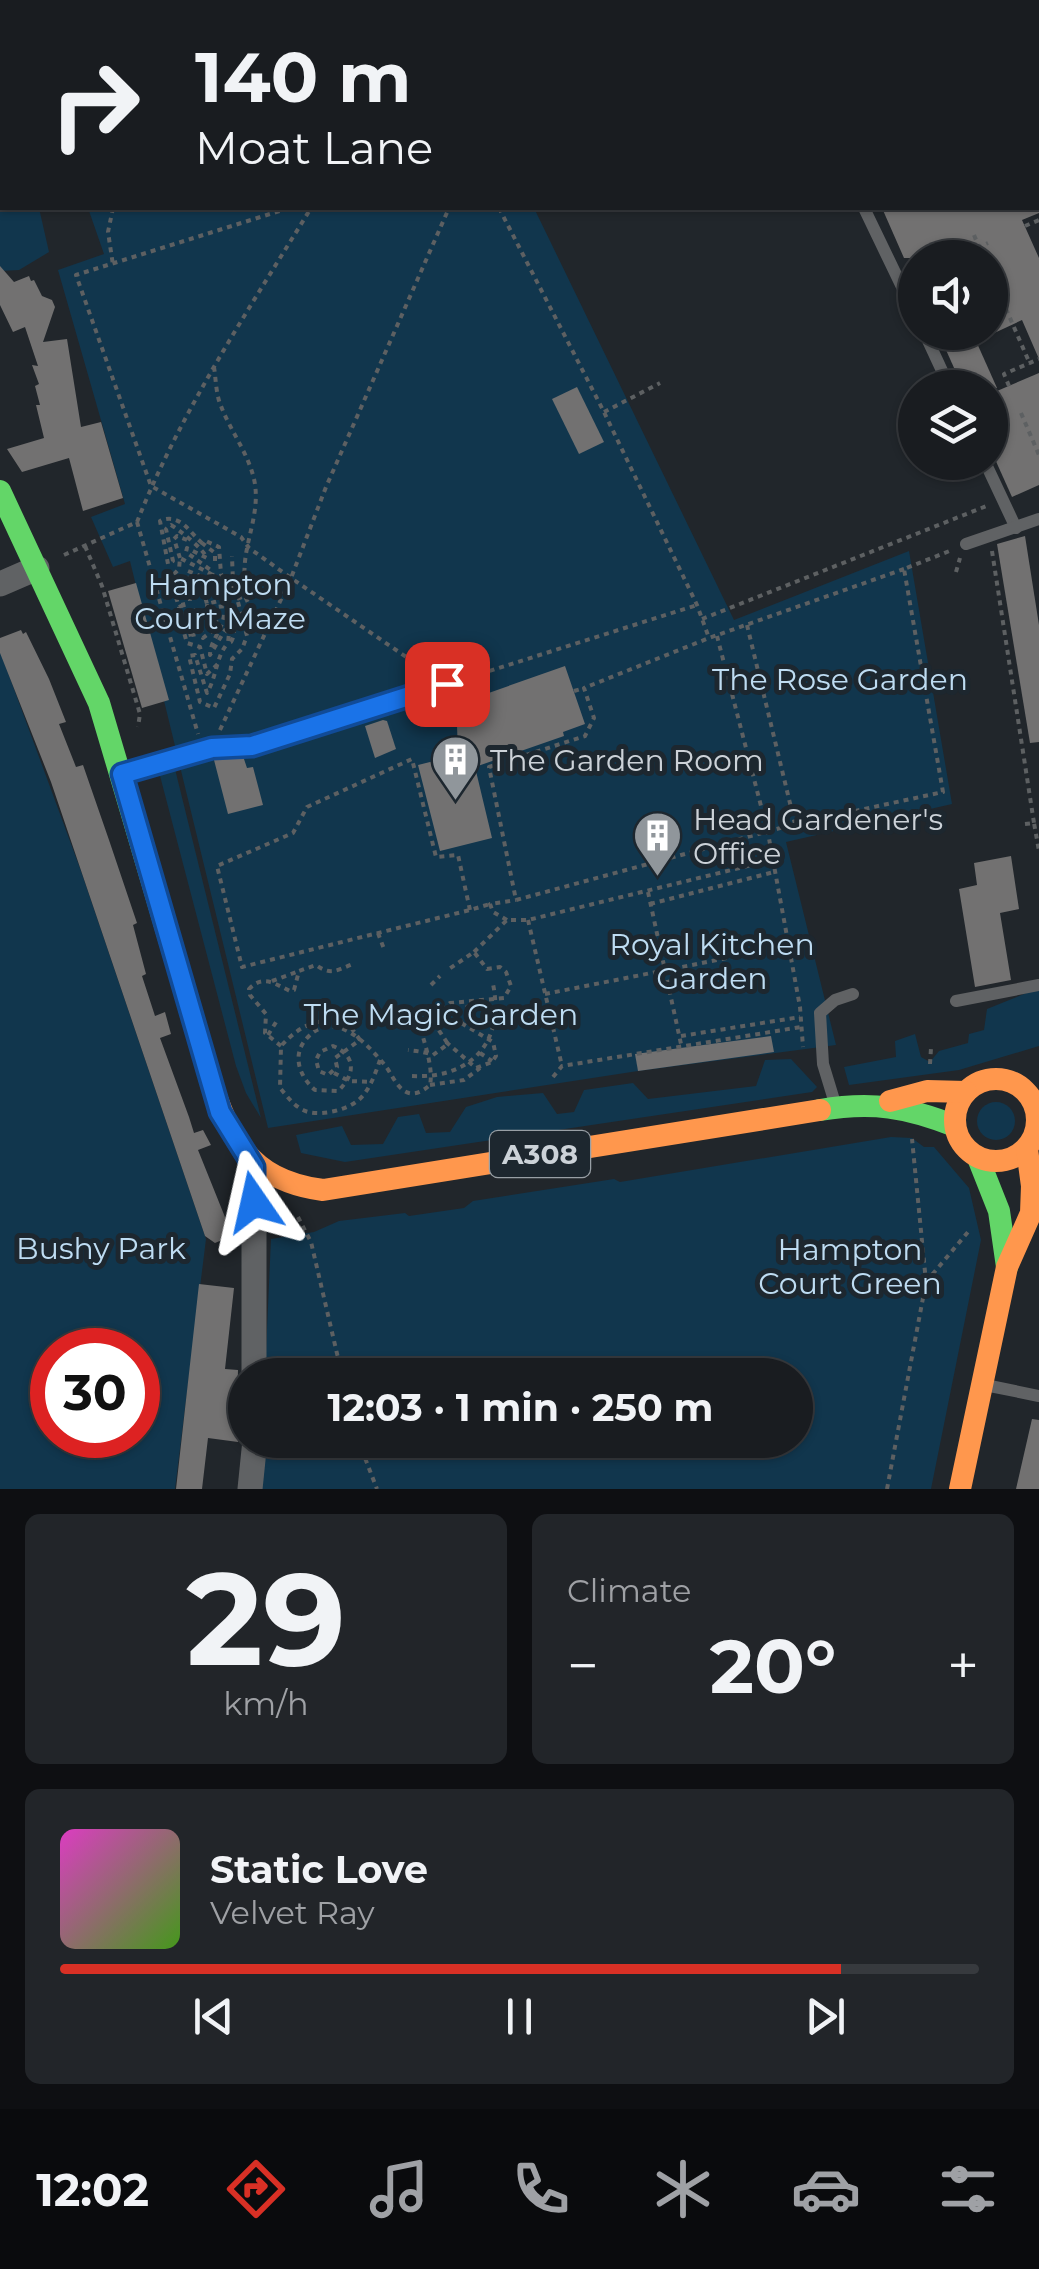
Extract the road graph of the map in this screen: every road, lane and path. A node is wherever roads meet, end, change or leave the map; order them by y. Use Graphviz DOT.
graph roads {
  1 [pos="113,210"];
  2 [pos="283,210"];
  3 [pos="310,210"];
  4 [pos="448,210"];
  5 [pos="500,210"];
  6 [pos="865,210"];
  7 [pos="1039,220"];
  8 [pos="1025,226"];
  9 [pos="974,235"];
  10 [pos="976,240"];
  11 [pos="114,265"];
  12 [pos="898,279"];
  13 [pos="1008,313"];
  14 [pos="1039,359"];
  15 [pos="1030,364"];
  16 [pos="214,368"];
  17 [pos="660,383"];
  18 [pos="1009,386"];
  19 [pos="604,412"];
  20 [pos="1021,414"];
  21 [pos="1039,455"];
  22 [pos="994,480"];
  23 [pos="151,486"];
  24 [pos="0,491"];
  25 [pos="1003,500"];
  26 [pos="1039,519"];
  27 [pos="137,522"];
  28 [pos="1016,528"];
  29 [pos="990,537"];
  30 [pos="189,540"];
  31 [pos="202,543"];
  32 [pos="966,544"];
  33 [pos="85,546"];
  34 [pos="249,548"];
  35 [pos="232,556"];
  36 [pos="180,558"];
  37 [pos="215,562"];
  38 [pos="45,564"];
  39 [pos="904,569"];
  40 [pos="214,576"];
  41 [pos="290,578"];
  42 [pos="0,584"];
  43 [pos="232,585"];
  44 [pos="203,590"];
  45 [pos="237,599"];
  46 [pos="190,601"];
  47 [pos="207,604"];
  48 [pos="696,604"];
  49 [pos="183,606"];
  50 [pos="192,609"];
  51 [pos="224,613"];
  52 [pos="179,614"];
  53 [pos="208,618"];
  54 [pos="702,619"];
  55 [pos="747,625"];
  56 [pos="262,634"];
  57 [pos="717,636"];
  58 [pos="709,638"];
  59 [pos="228,643"];
  60 [pos="202,653"];
  61 [pos="195,658"];
  62 [pos="219,663"];
  63 [pos="447,684"];
  64 [pos="584,688"];
  65 [pos="574,692"];
  66 [pos="138,732"];
  67 [pos="207,749"];
  68 [pos="122,774"];
  69 [pos="1034,823"];
  70 [pos="795,824"];
  71 [pos="1025,824"];
  72 [pos="768,834"];
  73 [pos="1039,851"];
  74 [pos="772,860"];
  75 [pos="774,872"];
  76 [pos="648,892"];
  77 [pos="516,900"];
  78 [pos="490,904"];
  79 [pos="650,904"];
  80 [pos="470,910"];
  81 [pos="507,920"];
  82 [pos="528,920"];
  83 [pos="378,933"];
  84 [pos="788,946"];
  85 [pos="384,948"];
  86 [pos="474,952"];
  87 [pos="353,964"];
  88 [pos="449,969"];
  89 [pos="665,970"];
  90 [pos="298,971"];
  91 [pos="440,976"];
  92 [pos="272,981"];
  93 [pos="494,984"];
  94 [pos="1039,984"];
  95 [pos="431,985"];
  96 [pos="545,994"];
  97 [pos="853,994"];
  98 [pos="464,1001"];
  99 [pos="956,1001"];
  100 [pos="396,1014"];
  101 [pos="800,1017"];
  102 [pos="278,1018"];
  103 [pos="382,1022"];
  104 [pos="459,1024"];
  105 [pos="801,1027"];
  106 [pos="268,1036"];
  107 [pos="680,1036"];
  108 [pos="360,1040"];
  109 [pos="446,1042"];
  110 [pos="281,1046"];
  111 [pos="682,1046"];
  112 [pos="408,1050"];
  113 [pos="804,1050"];
  114 [pos="345,1052"];
  115 [pos="426,1052"];
  116 [pos="480,1053"];
  117 [pos="380,1060"];
  118 [pos="492,1061"];
  119 [pos="562,1066"];
  120 [pos="480,1068"];
  121 [pos="1038,1071"];
  122 [pos="334,1072"];
  123 [pos="412,1076"];
  124 [pos="553,1076"];
  125 [pos="349,1081"];
  126 [pos="372,1082"];
  127 [pos="1016,1084"];
  128 [pos="430,1086"];
  129 [pos="966,1092"];
  130 [pos="882,1104"];
  131 [pos="836,1107"];
  132 [pos="955,1126"];
  133 [pos="1034,1136"];
  134 [pos="913,1137"];
  135 [pos="978,1158"];
  136 [pos="254,1167"];
  137 [pos="280,1182"];
  138 [pos="970,1230"];
  139 [pos="1007,1266"];
  140 [pos="926,1282"];
  141 [pos="254,1358"];
  142 [pos="338,1358"];
  143 [pos="982,1384"];
  144 [pos="1039,1396"];
  145 [pos="253,1458"];
  146 [pos="365,1458"];
  147 [pos="250,1489"];
  148 [pos="377,1489"];
  149 [pos="887,1489"];
  150 [pos="960,1489"];
  1 -- 11 [label="path"];
  2 -- 11 [label="path"];
  3 -- 16 [label="path"];
  4 -- 41 [label="path"];
  5 -- 19 [label="path"];
  6 -- 12 [label="lane"];
  7 -- 8 [label="path"];
  9 -- 10 [label="path"];
  11 -- 23 [label="path"];
  13 -- 15 [label="path"];
  14 -- 15 [label="path"];
  15 -- 18 [label="path"];
  16 -- 23 [label="path"];
  16 -- 34 [label="path"];
  17 -- 19 [label="path"];
  19 -- 48 [label="path"];
  20 -- 21 [label="path"];
  22 -- 25 [label="lane"];
  23 -- 27 [label="path"];
  23 -- 34 [label="path"];
  24 -- 38 [label="main road, A308"];
  25 -- 28 [label="lane"];
  25 -- 54 [label="path"];
  26 -- 28 [label="lane"];
  27 -- 33 [label="path"];
  27 -- 67 [label="path"];
  28 -- 29 [label="lane"];
  29 -- 32 [label="lane"];
  29 -- 69 [label="path"];
  30 -- 31 [label="path"];
  30 -- 36 [label="path"];
  30 -- 40 [label="path"];
  31 -- 37 [label="path"];
  31 -- 43 [label="path"];
  32 -- 39 [label="path"];
  33 -- 38 [label="path"];
  33 -- 66 [label="path"];
  34 -- 41 [label="path"];
  34 -- 43 [label="path"];
  35 -- 43 [label="path"];
  36 -- 40 [label="path"];
  36 -- 49 [label="path"];
  38 -- 42 [label="street"];
  38 -- 68 [label="main road, A308"];
  39 -- 55 [label="path"];
  39 -- 70 [label="path"];
  40 -- 46 [label="path"];
  41 -- 56 [label="path"];
  41 -- 63 [label="path"];
  43 -- 45 [label="path"];
  43 -- 47 [label="path"];
  44 -- 47 [label="path"];
  45 -- 56 [label="path"];
  45 -- 61 [label="path"];
  46 -- 49 [label="path"];
  46 -- 50 [label="path"];
  47 -- 53 [label="path"];
  48 -- 54 [label="path"];
  48 -- 63 [label="path"];
  49 -- 50 [label="path"];
  50 -- 59 [label="path"];
  51 -- 59 [label="path"];
  52 -- 60 [label="path"];
  54 -- 58 [label="path"];
  55 -- 57 [label="path"];
  55 -- 70 [label="path"];
  56 -- 67 [label="path"];
  57 -- 58 [label="path"];
  57 -- 72 [label="path"];
  58 -- 64 [label="path"];
  59 -- 62 [label="path"];
  60 -- 61 [label="path"];
  60 -- 62 [label="path"];
  61 -- 62 [label="path"];
  63 -- 67 [label="lane"];
  64 -- 65 [label="path"];
  64 -- 77 [label="path"];
  67 -- 68 [label="lane"];
  68 -- 136 [label="main road, A308"];
  69 -- 71 [label="path"];
  69 -- 73 [label="path"];
  70 -- 72 [label="path"];
  72 -- 74 [label="path"];
  72 -- 77 [label="path"];
  74 -- 75 [label="path"];
  74 -- 76 [label="path"];
  75 -- 79 [label="path"];
  75 -- 84 [label="path"];
  76 -- 79 [label="path"];
  76 -- 82 [label="path"];
  77 -- 78 [label="path"];
  78 -- 80 [label="path"];
  78 -- 81 [label="path"];
  79 -- 89 [label="path"];
  80 -- 83 [label="path"];
  80 -- 83 [label="path"];
  81 -- 82 [label="path"];
  81 -- 86 [label="path"];
  82 -- 96 [label="path"];
  83 -- 85 [label="path"];
  84 -- 89 [label="path"];
  84 -- 101 [label="path"];
  86 -- 88 [label="path"];
  86 -- 98 [label="path"];
  87 -- 90 [label="path"];
  89 -- 96 [label="path"];
  89 -- 107 [label="path"];
  90 -- 92 [label="path"];
  90 -- 92 [label="path"];
  91 -- 95 [label="path"];
  92 -- 106 [label="path"];
  93 -- 116 [label="path, bridge"];
  94 -- 99 [label="lane"];
  96 -- 119 [label="path"];
  97 -- 131 [label="lane"];
  98 -- 104 [label="path"];
  98 -- 104 [label="path"];
  100 -- 103 [label="path"];
  101 -- 105 [label="path"];
  101 -- 107 [label="path"];
  102 -- 106 [label="path"];
  104 -- 118 [label="path"];
  105 -- 111 [label="path"];
  105 -- 113 [label="path"];
  106 -- 110 [label="path"];
  107 -- 111 [label="path"];
  108 -- 110 [label="path"];
  108 -- 114 [label="path"];
  108 -- 117 [label="path"];
  108 -- 125 [label="path"];
  109 -- 115 [label="path"];
  109 -- 115 [label="path"];
  109 -- 120 [label="path"];
  110 -- 126 [label="path"];
  111 -- 119 [label="path"];
  112 -- 115 [label="path"];
  114 -- 122 [label="path"];
  114 -- 122 [label="path"];
  114 -- 125 [label="path"];
  115 -- 128 [label="path"];
  116 -- 118 [label="path"];
  116 -- 123 [label="path, bridge"];
  117 -- 126 [label="path"];
  117 -- 128 [label="path"];
  118 -- 120 [label="path"];
  119 -- 124 [label="path"];
  120 -- 128 [label="path"];
  121 -- 127 [label="main road"];
  122 -- 125 [label="path"];
  125 -- 126 [label="path"];
  127 -- 129 [label="main road"];
  127 -- 133 [label="main road"];
  129 -- 130 [label="main road, A308"];
  129 -- 132 [label="main road"];
  130 -- 131 [label="main road, A308"];
  130 -- 132 [label="main road, A308"];
  131 -- 137 [label="main road, A308"];
  132 -- 135 [label="main road"];
  133 -- 135 [label="main road"];
  133 -- 139 [label="main road"];
  134 -- 140 [label="path"];
  135 -- 139 [label="main road"];
  136 -- 137 [label="main road, A308"];
  136 -- 141 [label="street"];
  137 -- 142 [label="path"];
  138 -- 140 [label="path"];
  139 -- 143 [label="main road"];
  140 -- 149 [label="path"];
  143 -- 144 [label="lane"];
  143 -- 150 [label="main road"];
  145 -- 147 [label="street"];
  146 -- 148 [label="path"];
}
